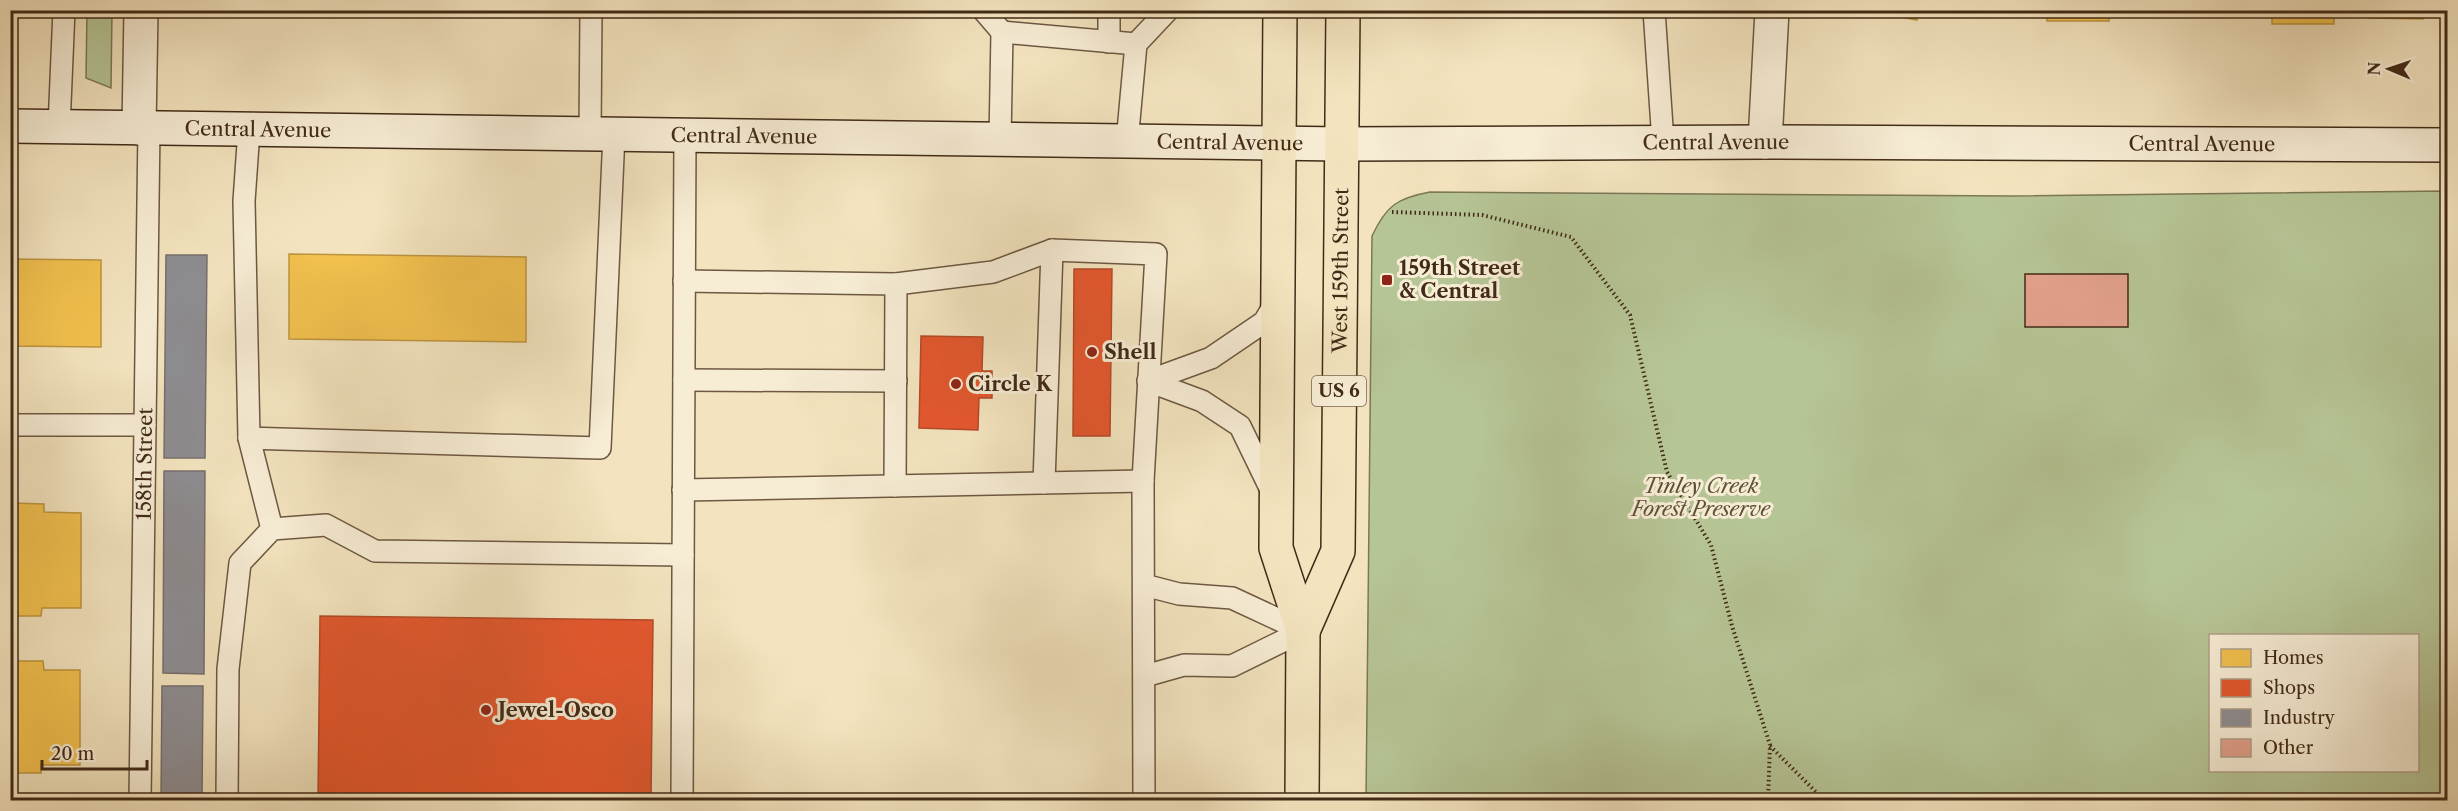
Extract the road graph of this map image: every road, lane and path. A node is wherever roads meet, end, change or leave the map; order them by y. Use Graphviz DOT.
graph roads {
  1 [pos="64,10"];
  2 [pos="141,10"];
  3 [pos="591,10"];
  4 [pos="983,10"];
  5 [pos="1109,10"];
  6 [pos="1168,10"];
  7 [pos="1280,10"];
  8 [pos="1343,10"];
  9 [pos="1654,10"];
  10 [pos="1772,10"];
  11 [pos="1002,32"];
  12 [pos="1109,42"];
  13 [pos="1136,44"];
  14 [pos="10,126"];
  15 [pos="59,127"];
  16 [pos="144,128"];
  17 [pos="249,130"];
  18 [pos="602,134"];
  19 [pos="685,136"];
  20 [pos="1000,140"];
  21 [pos="1127,142"];
  22 [pos="1663,142"];
  23 [pos="1765,142"];
  24 [pos="1279,143"];
  25 [pos="1342,144"];
  26 [pos="2448,145"];
  27 [pos="1392,212"];
  28 [pos="1052,250"];
  29 [pos="684,280"];
  30 [pos="896,284"];
  31 [pos="1277,299"];
  32 [pos="684,380"];
  33 [pos="896,381"];
  34 [pos="1148,381"];
  35 [pos="10,425"];
  36 [pos="145,425"];
  37 [pos="249,438"];
  38 [pos="1143,481"];
  39 [pos="1044,483"];
  40 [pos="895,486"];
  41 [pos="683,490"];
  42 [pos="1275,499"];
  43 [pos="272,529"];
  44 [pos="683,555"];
  45 [pos="1144,585"];
  46 [pos="1304,631"];
  47 [pos="1145,676"];
  48 [pos="1770,745"];
  49 [pos="140,801"];
  50 [pos="227,801"];
  51 [pos="682,801"];
  52 [pos="1144,801"];
  53 [pos="1302,801"];
  54 [pos="1768,801"];
  55 [pos="1824,801"];
  1 -- 15 [label="lane"];
  2 -- 16 [label="street, 158th Street"];
  3 -- 18 [label="lane"];
  4 -- 11 [label="lane"];
  5 -- 12 [label="lane"];
  6 -- 13 [label="lane"];
  7 -- 24 [label="main road, West 159th Street / US 6"];
  8 -- 25 [label="main road, West 159th Street / US 6"];
  9 -- 22 [label="lane"];
  10 -- 23 [label="street"];
  11 -- 12 [label="lane"];
  11 -- 20 [label="lane"];
  12 -- 13 [label="lane"];
  13 -- 21 [label="lane"];
  14 -- 15 [label="street, Central Avenue"];
  15 -- 16 [label="street, Central Avenue"];
  16 -- 17 [label="street, Central Avenue"];
  16 -- 36 [label="lane, 158th Street"];
  17 -- 18 [label="street, Central Avenue"];
  17 -- 37 [label="lane"];
  18 -- 19 [label="street, Central Avenue"];
  18 -- 37 [label="lane"];
  19 -- 20 [label="street, Central Avenue"];
  19 -- 29 [label="lane"];
  20 -- 21 [label="street, Central Avenue"];
  21 -- 24 [label="street, Central Avenue"];
  22 -- 23 [label="street, Central Avenue"];
  22 -- 25 [label="street, Central Avenue"];
  23 -- 26 [label="street, Central Avenue"];
  24 -- 25 [label="street, Central Avenue"];
  24 -- 31 [label="main road, West 159th Street / US 6"];
  25 -- 46 [label="main road, West 159th Street / US 6"];
  27 -- 48 [label="path"];
  28 -- 30 [label="lane"];
  28 -- 34 [label="lane"];
  28 -- 39 [label="lane"];
  29 -- 30 [label="lane"];
  29 -- 32 [label="lane"];
  30 -- 33 [label="lane"];
  31 -- 34 [label="lane"];
  31 -- 42 [label="main road, West 159th Street / US 6"];
  32 -- 33 [label="lane"];
  32 -- 41 [label="lane"];
  33 -- 40 [label="lane"];
  34 -- 38 [label="lane"];
  34 -- 42 [label="lane"];
  35 -- 36 [label="lane"];
  36 -- 49 [label="lane, 158th Street"];
  37 -- 43 [label="lane"];
  38 -- 39 [label="lane"];
  38 -- 45 [label="lane"];
  39 -- 40 [label="lane"];
  40 -- 41 [label="lane"];
  41 -- 44 [label="lane"];
  42 -- 46 [label="main road, West 159th Street / US 6"];
  43 -- 44 [label="lane"];
  43 -- 50 [label="lane"];
  44 -- 51 [label="lane"];
  45 -- 46 [label="lane"];
  45 -- 47 [label="lane"];
  46 -- 47 [label="lane"];
  46 -- 53 [label="main road, West 159th Street / US 6"];
  47 -- 52 [label="lane"];
  48 -- 54 [label="path"];
  48 -- 55 [label="path"];
}
